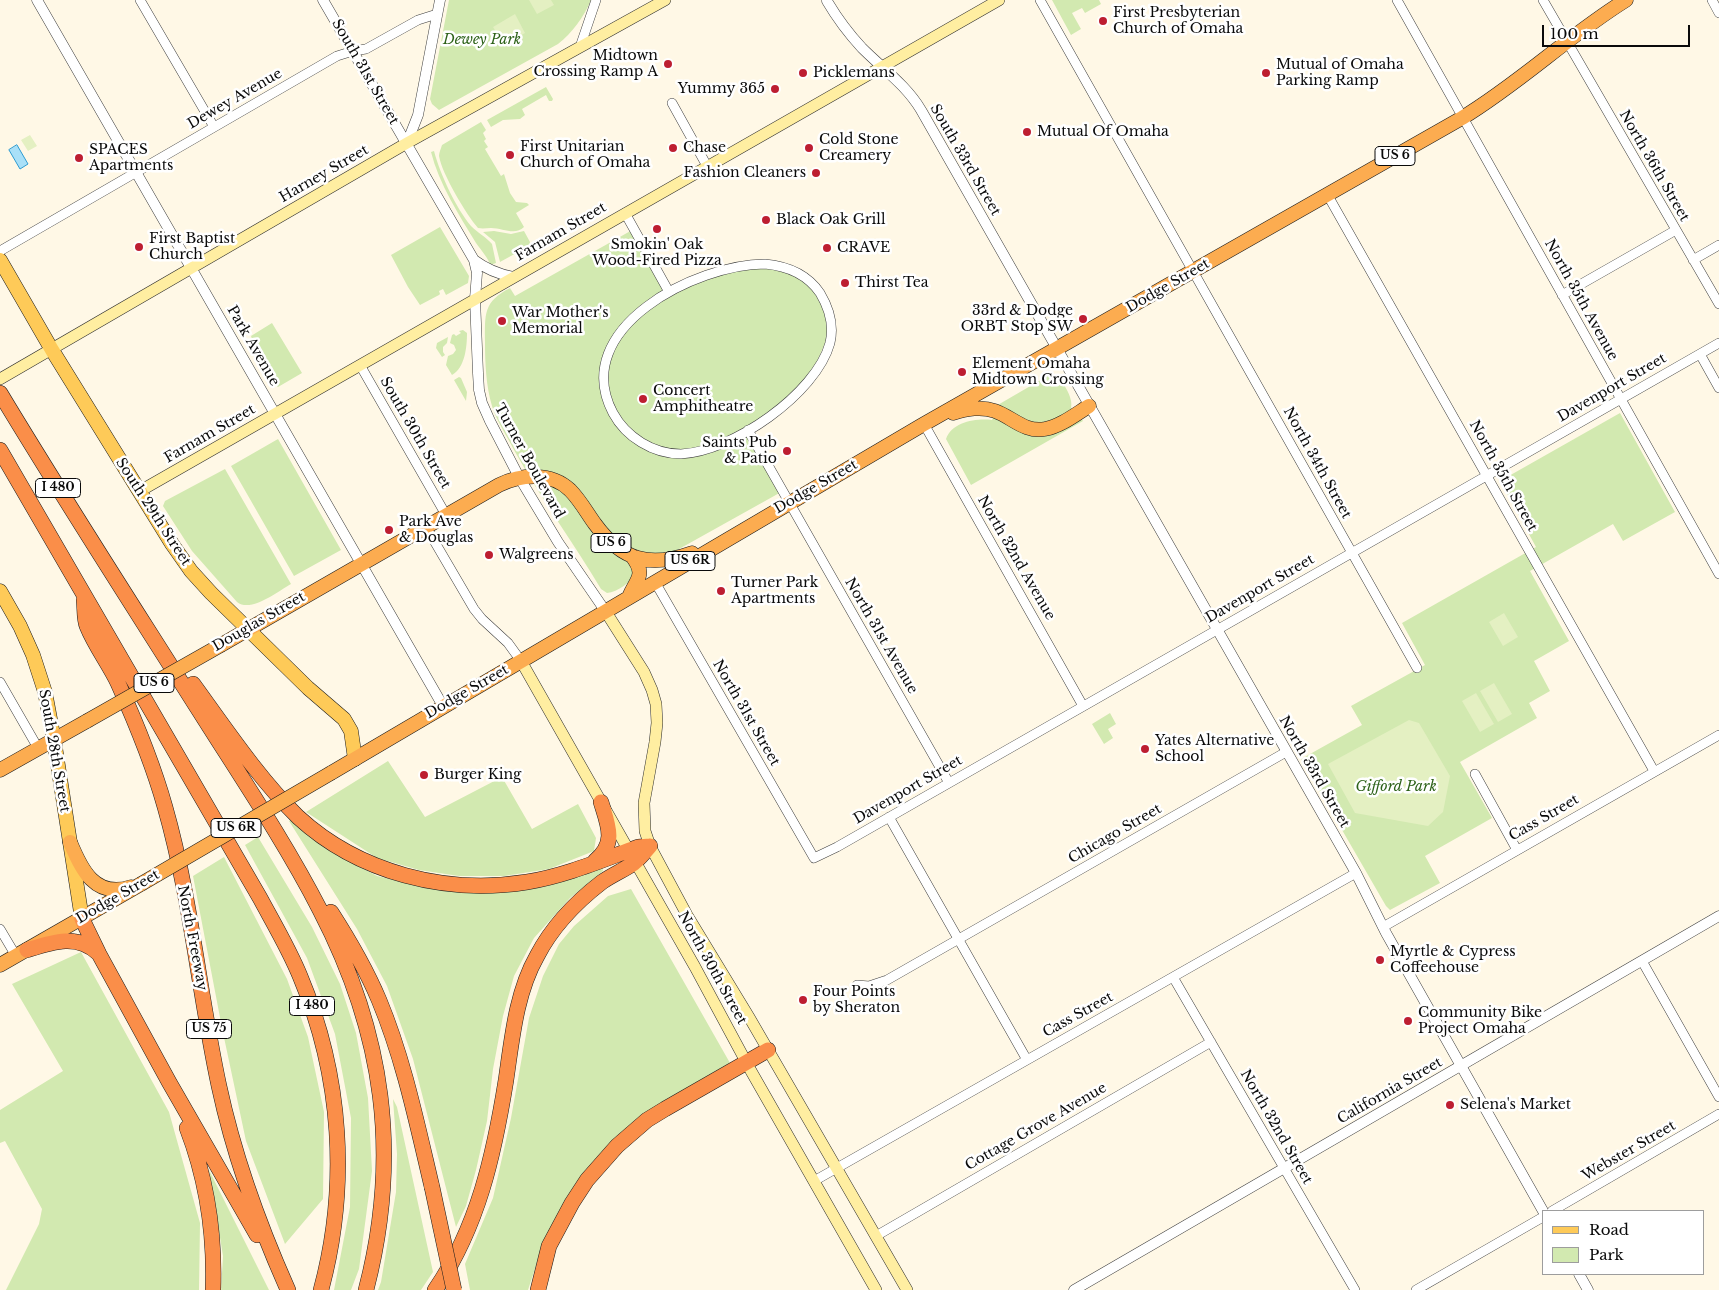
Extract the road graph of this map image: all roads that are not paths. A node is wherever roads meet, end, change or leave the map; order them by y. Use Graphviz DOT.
graph roads {
  1 [pos="37,0"];
  2 [pos="140,0"];
  3 [pos="323,0"];
  4 [pos="440,0"];
  5 [pos="596,0"];
  6 [pos="665,0"];
  7 [pos="998,0"];
  8 [pos="1040,0"];
  9 [pos="1396,0"];
  10 [pos="1543,0"];
  11 [pos="1626,0"];
  12 [pos="1712,0"];
  13 [pos="827,1"];
  14 [pos="1719,13"];
  15 [pos="437,14"];
  16 [pos="1567,41"];
  17 [pos="580,47"];
  18 [pos="353,50"];
  19 [pos="883,66"];
  20 [pos="673,106"];
  21 [pos="1462,118"];
  22 [pos="214,127"];
  23 [pos="407,143"];
  24 [pos="707,166"];
  25 [pos="136,172"];
  26 [pos="1327,194"];
  27 [pos="625,213"];
  28 [pos="1676,230"];
  29 [pos="1719,245"];
  30 [pos="0,252"];
  31 [pos="0,260"];
  32 [pos="474,260"];
  33 [pos="1694,260"];
  34 [pos="192,268"];
  35 [pos="1193,272"];
  36 [pos="513,277"];
  37 [pos="669,292"];
  38 [pos="1562,295"];
  39 [pos="475,299"];
  40 [pos="1719,304"];
  41 [pos="1719,343"];
  42 [pos="1057,349"];
  43 [pos="52,350"];
  44 [pos="1700,354"];
  45 [pos="360,365"];
  46 [pos="0,379"];
  47 [pos="1719,388"];
  48 [pos="0,392"];
  49 [pos="1621,399"];
  50 [pos="1089,406"];
  51 [pos="275,413"];
  52 [pos="930,421"];
  53 [pos="748,430"];
  54 [pos="0,450"];
  55 [pos="1487,476"];
  56 [pos="519,477"];
  57 [pos="140,492"];
  58 [pos="790,503"];
  59 [pos="446,515"];
  60 [pos="426,527"];
  61 [pos="725,540"];
  62 [pos="1352,553"];
  63 [pos="632,556"];
  64 [pos="361,564"];
  65 [pos="1719,574"];
  66 [pos="118,582"];
  67 [pos="655,582"];
  68 [pos="0,591"];
  69 [pos="82,592"];
  70 [pos="629,598"];
  71 [pos="606,612"];
  72 [pos="248,629"];
  73 [pos="1217,630"];
  74 [pos="521,661"];
  75 [pos="1417,668"];
  76 [pos="0,682"];
  77 [pos="443,706"];
  78 [pos="1083,706"];
  79 [pos="1719,735"];
  80 [pos="54,740"];
  81 [pos="38,748"];
  82 [pos="1286,752"];
  83 [pos="355,759"];
  84 [pos="0,770"];
  85 [pos="1654,771"];
  86 [pos="1475,774"];
  87 [pos="949,783"];
  88 [pos="600,802"];
  89 [pos="889,817"];
  90 [pos="279,837"];
  91 [pos="70,842"];
  92 [pos="650,846"];
  93 [pos="1517,850"];
  94 [pos="632,856"];
  95 [pos="814,858"];
  96 [pos="592,863"];
  97 [pos="1356,872"];
  98 [pos="141,884"];
  99 [pos="1719,916"];
  100 [pos="82,918"];
  101 [pos="1383,926"];
  102 [pos="0,929"];
  103 [pos="958,939"];
  104 [pos="21,953"];
  105 [pos="99,954"];
  106 [pos="1642,961"];
  107 [pos="0,965"];
  108 [pos="1173,978"];
  109 [pos="857,985"];
  110 [pos="1211,1042"];
  111 [pos="768,1050"];
  112 [pos="1027,1060"];
  113 [pos="746,1063"];
  114 [pos="1461,1066"];
  115 [pos="168,1082"];
  116 [pos="1719,1096"];
  117 [pos="1719,1114"];
  118 [pos="1284,1168"];
  119 [pos="836,1169"];
  120 [pos="814,1181"];
  121 [pos="1542,1210"];
  122 [pos="1554,1210"];
  123 [pos="1542,1218"];
  124 [pos="876,1236"];
  125 [pos="1580,1275"];
  126 [pos="286,1287"];
  127 [pos="213,1290"];
  128 [pos="321,1290"];
  129 [pos="366,1290"];
  130 [pos="435,1290"];
  131 [pos="454,1290"];
  132 [pos="538,1290"];
  133 [pos="876,1290"];
  134 [pos="907,1290"];
  135 [pos="1074,1290"];
  136 [pos="1355,1290"];
  137 [pos="1416,1290"];
  138 [pos="1588,1290"];
  1 -- 25 [label="street, Park Avenue"];
  2 -- 22 [label="street"];
  3 -- 18 [label="street, South 31st Street"];
  4 -- 15 [label="street"];
  5 -- 17 [label="street"];
  6 -- 17 [label="main road, Harney Street"];
  7 -- 19 [label="main road, Farnam Street"];
  8 -- 35 [label="street, North 34th Street"];
  9 -- 21 [label="street, North 35th Avenue"];
  10 -- 16 [label="street, North 36th Street"];
  11 -- 16 [label="highway, Dodge Street / US 6"];
  12 -- 14 [label="street"];
  13 -- 19 [label="street, South 33rd Street"];
  15 -- 18 [label="street, Dewey Avenue"];
  15 -- 23 [label="street"];
  16 -- 21 [label="highway, Dodge Street / US 6"];
  16 -- 28 [label="street, North 36th Street"];
  17 -- 23 [label="main road, Harney Street"];
  18 -- 22 [label="street, Dewey Avenue"];
  18 -- 23 [label="street, South 31st Street"];
  19 -- 24 [label="main road, Farnam Street"];
  19 -- 42 [label="street, South 33rd Street"];
  20 -- 24 [label="street"];
  21 -- 26 [label="highway, Dodge Street / US 6"];
  21 -- 38 [label="street, North 35th Avenue"];
  22 -- 25 [label="street, Dewey Avenue"];
  23 -- 32 [label="street, Turner Boulevard"];
  23 -- 34 [label="main road, Harney Street"];
  24 -- 27 [label="main road, Farnam Street"];
  25 -- 30 [label="street, Dewey Avenue"];
  25 -- 34 [label="street, Park Avenue"];
  26 -- 35 [label="highway, Dodge Street / US 6"];
  26 -- 55 [label="street, North 35th Street"];
  27 -- 36 [label="main road, Farnam Street"];
  27 -- 37 [label="street"];
  28 -- 33 [label="street, North 36th Street"];
  28 -- 38 [label="street"];
  29 -- 33 [label="street"];
  31 -- 43 [label="main road, South 29th Street"];
  32 -- 36 [label="street"];
  32 -- 39 [label="street, Turner Boulevard"];
  33 -- 40 [label="street, North 36th Street"];
  34 -- 43 [label="main road, Harney Street"];
  34 -- 51 [label="street, Park Avenue"];
  35 -- 42 [label="highway, Dodge Street / US 6"];
  35 -- 62 [label="street, North 34th Street"];
  36 -- 39 [label="main road, Farnam Street"];
  37 -- 53 [label="street"];
  37 -- 53 [label="street"];
  38 -- 49 [label="street, North 35th Avenue"];
  39 -- 45 [label="main road, Farnam Street"];
  39 -- 56 [label="street, Turner Boulevard"];
  41 -- 44 [label="street, Davenport Street"];
  42 -- 50 [label="street, North 33rd Street"];
  42 -- 52 [label="highway, Dodge Street / US 6"];
  43 -- 46 [label="main road, Harney Street"];
  43 -- 57 [label="main road, South 29th Street"];
  44 -- 47 [label="street"];
  44 -- 49 [label="street, Davenport Street"];
  45 -- 51 [label="main road, Farnam Street"];
  45 -- 59 [label="street, South 30th Street"];
  48 -- 66 [label="highway, I 480"];
  49 -- 55 [label="street, Davenport Street"];
  49 -- 65 [label="street, North 35th Avenue"];
  50 -- 52 [label="highway"];
  50 -- 73 [label="street, North 33rd Street"];
  51 -- 57 [label="main road, Farnam Street"];
  51 -- 64 [label="street, Park Avenue"];
  52 -- 58 [label="highway, Dodge Street / US 6"];
  52 -- 78 [label="street, North 32nd Avenue"];
  53 -- 58 [label="street, North 31st Avenue"];
  54 -- 69 [label="highway, I 480"];
  55 -- 62 [label="street, Davenport Street"];
  55 -- 85 [label="street, North 35th Street"];
  56 -- 59 [label="highway, Douglas Street / US 6"];
  56 -- 63 [label="highway, US 6"];
  56 -- 71 [label="street, Turner Boulevard"];
  57 -- 72 [label="main road, South 29th Street"];
  58 -- 61 [label="highway, Dodge Street / US 6"];
  58 -- 87 [label="street, North 31st Avenue"];
  59 -- 60 [label="highway, Douglas Street / US 6"];
  60 -- 64 [label="highway, Douglas Street / US 6"];
  60 -- 74 [label="street"];
  61 -- 63 [label="highway, US 6"];
  61 -- 67 [label="highway, Dodge Street / US 6R"];
  62 -- 73 [label="street, Davenport Street"];
  62 -- 75 [label="street, North 34th Street"];
  63 -- 70 [label="highway"];
  64 -- 72 [label="highway, Douglas Street / US 6"];
  64 -- 77 [label="street, Park Avenue"];
  66 -- 90 [label="highway, I 480"];
  66 -- 96 [label="highway"];
  67 -- 70 [label="highway, Dodge Street / US 6R"];
  67 -- 95 [label="street, North 31st Street"];
  68 -- 80 [label="main road, South 28th Street"];
  69 -- 126 [label="highway, North Freeway / US 75"];
  69 -- 128 [label="highway, I 480"];
  70 -- 71 [label="highway, Dodge Street / US 6R"];
  71 -- 74 [label="highway, Dodge Street / US 6R"];
  71 -- 92 [label="main road, North 30th Street"];
  72 -- 80 [label="highway, Douglas Street / US 6, bridge"];
  72 -- 83 [label="main road, South 29th Street"];
  73 -- 78 [label="street, Davenport Street"];
  73 -- 82 [label="street, North 33rd Street"];
  74 -- 77 [label="highway, Dodge Street / US 6R"];
  74 -- 88 [label="main road, North 30th Street"];
  76 -- 81 [label="street"];
  77 -- 83 [label="highway, Dodge Street / US 6R"];
  78 -- 87 [label="street, Davenport Street"];
  79 -- 85 [label="street, Cass Street"];
  80 -- 81 [label="highway, Douglas Street / US 6"];
  80 -- 91 [label="main road, South 28th Street"];
  81 -- 84 [label="highway, Douglas Street / US 6"];
  82 -- 97 [label="street, North 33rd Street"];
  82 -- 103 [label="street, Chicago Street"];
  83 -- 98 [label="highway, Dodge Street / US 6R, bridge"];
  85 -- 93 [label="street, Cass Street"];
  86 -- 93 [label="street"];
  87 -- 89 [label="street, Davenport Street"];
  88 -- 94 [label="main road, North 30th Street"];
  88 -- 96 [label="highway"];
  89 -- 95 [label="street, Davenport Street"];
  89 -- 103 [label="street"];
  90 -- 129 [label="highway, I 480"];
  90 -- 131 [label="highway, bridge"];
  91 -- 98 [label="highway"];
  91 -- 100 [label="main road, South 28th Street"];
  92 -- 94 [label="highway"];
  92 -- 111 [label="main road, North 30th Street"];
  93 -- 101 [label="street, Cass Street"];
  94 -- 96 [label="highway"];
  94 -- 113 [label="main road, North 30th Street"];
  94 -- 130 [label="highway"];
  97 -- 101 [label="street, North 33rd Street"];
  97 -- 108 [label="street, Cass Street"];
  98 -- 100 [label="highway, Dodge Street / US 6R"];
  99 -- 106 [label="street, California Street"];
  100 -- 104 [label="highway, Dodge Street / US 6R"];
  100 -- 105 [label="highway"];
  101 -- 114 [label="street, North 33rd Street"];
  102 -- 104 [label="street"];
  103 -- 109 [label="street, Chicago Street"];
  103 -- 112 [label="street"];
  104 -- 105 [label="highway"];
  104 -- 107 [label="highway, Dodge Street / US 6R"];
  105 -- 115 [label="highway"];
  106 -- 114 [label="street, California Street"];
  106 -- 116 [label="street"];
  108 -- 110 [label="street, North 32nd Street"];
  108 -- 112 [label="street, Cass Street"];
  110 -- 118 [label="street, North 32nd Street"];
  110 -- 124 [label="street, Cottage Grove Avenue"];
  111 -- 113 [label="highway"];
  111 -- 119 [label="main road, North 30th Street"];
  112 -- 119 [label="street, Cass Street"];
  113 -- 120 [label="main road, North 30th Street"];
  113 -- 132 [label="highway"];
  114 -- 118 [label="street, California Street"];
  114 -- 121 [label="street, North 33rd Street"];
  115 -- 126 [label="highway"];
  115 -- 127 [label="highway"];
  117 -- 122 [label="street, Webster Street"];
  118 -- 135 [label="street, California Street"];
  118 -- 136 [label="street, North 32nd Street"];
  119 -- 120 [label="street, Cass Street"];
  119 -- 124 [label="main road, North 30th Street"];
  120 -- 133 [label="main road, North 30th Street"];
  123 -- 137 [label="street"];
  124 -- 134 [label="main road, North 30th Street"];
  125 -- 138 [label="street"];
}
